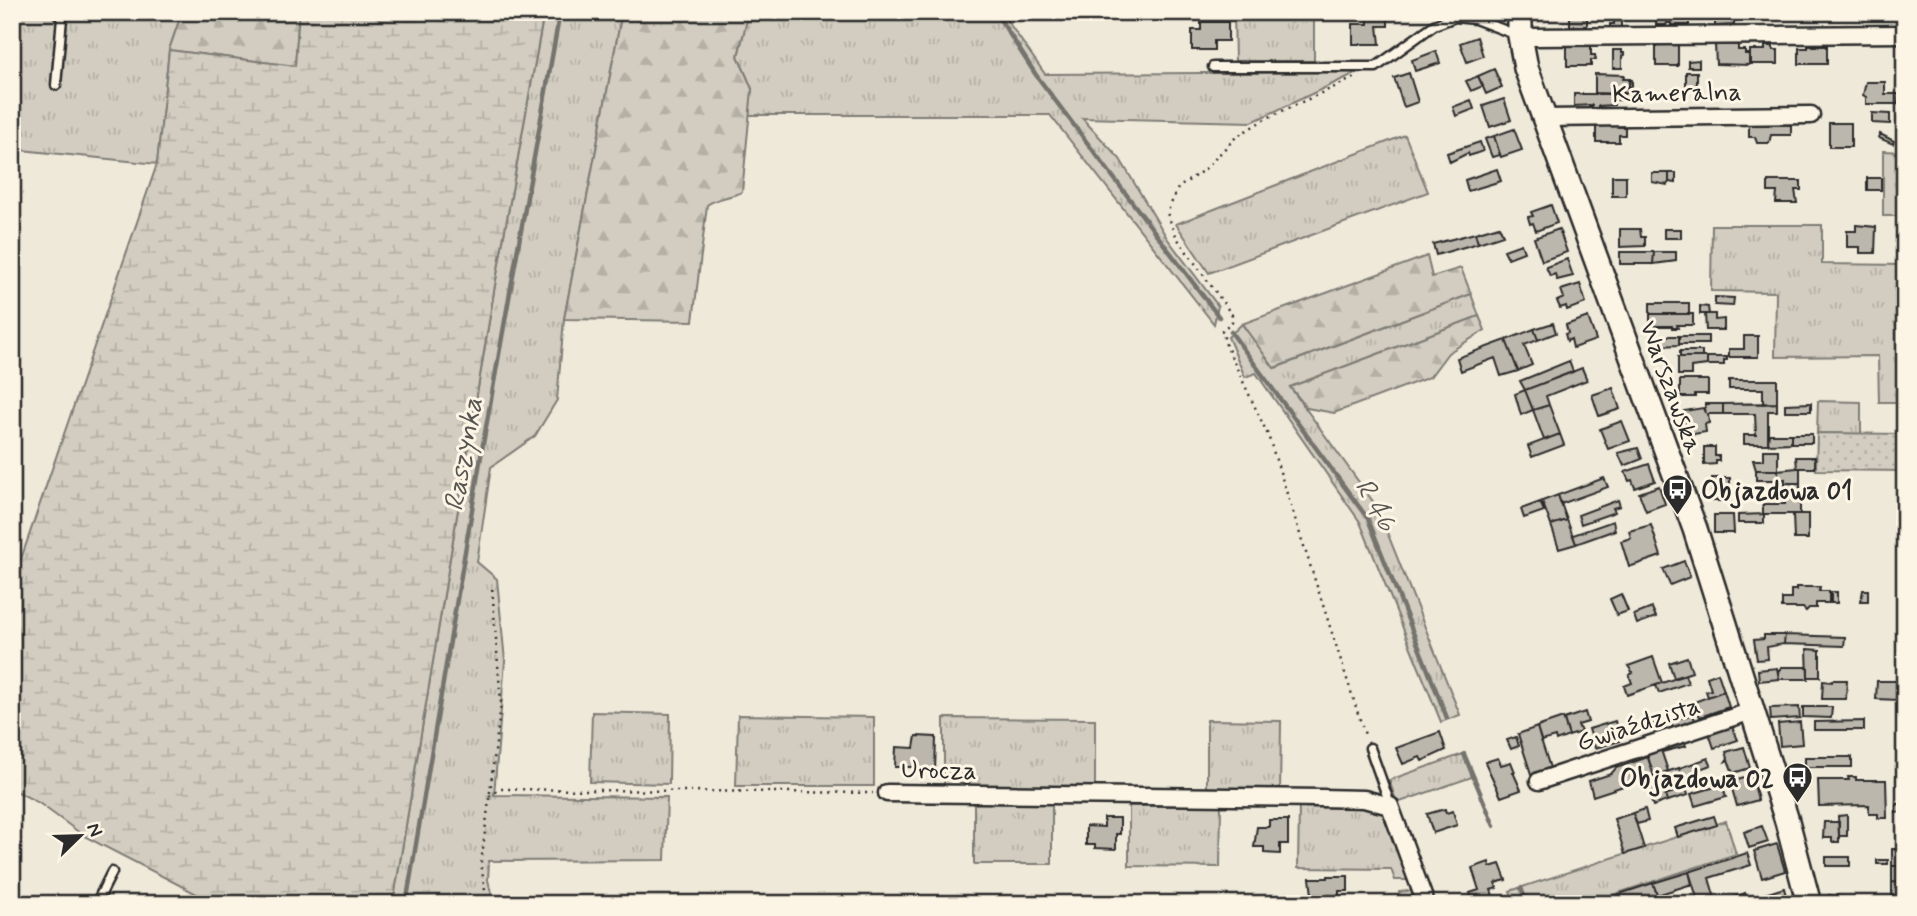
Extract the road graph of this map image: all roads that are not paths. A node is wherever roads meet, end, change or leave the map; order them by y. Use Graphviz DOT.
graph roads {
  1 [pos="56,12"];
  2 [pos="1520,12"];
  3 [pos="1905,34"];
  4 [pos="1520,36"];
  5 [pos="1213,67"];
  6 [pos="56,85"];
  7 [pos="1811,115"];
  8 [pos="1543,118"];
  9 [pos="1752,710"];
  10 [pos="1370,748"];
  11 [pos="1539,781"];
  12 [pos="887,793"];
  13 [pos="1390,806"];
  14 [pos="112,872"];
  15 [pos="96,904"];
  16 [pos="1426,904"];
  17 [pos="1809,904"];
  1 -- 6 [label="lane"];
  2 -- 4 [label="street, Warszawska"];
  3 -- 4 [label="street"];
  4 -- 5 [label="lane"];
  4 -- 8 [label="street, Warszawska"];
  7 -- 8 [label="street, Kameralna"];
  8 -- 9 [label="street, Warszawska"];
  9 -- 11 [label="street, Gwiaździsta"];
  9 -- 17 [label="street, Warszawska"];
  10 -- 13 [label="lane"];
  12 -- 13 [label="street, Urocza"];
  13 -- 16 [label="street"];
  14 -- 15 [label="lane"];
}
